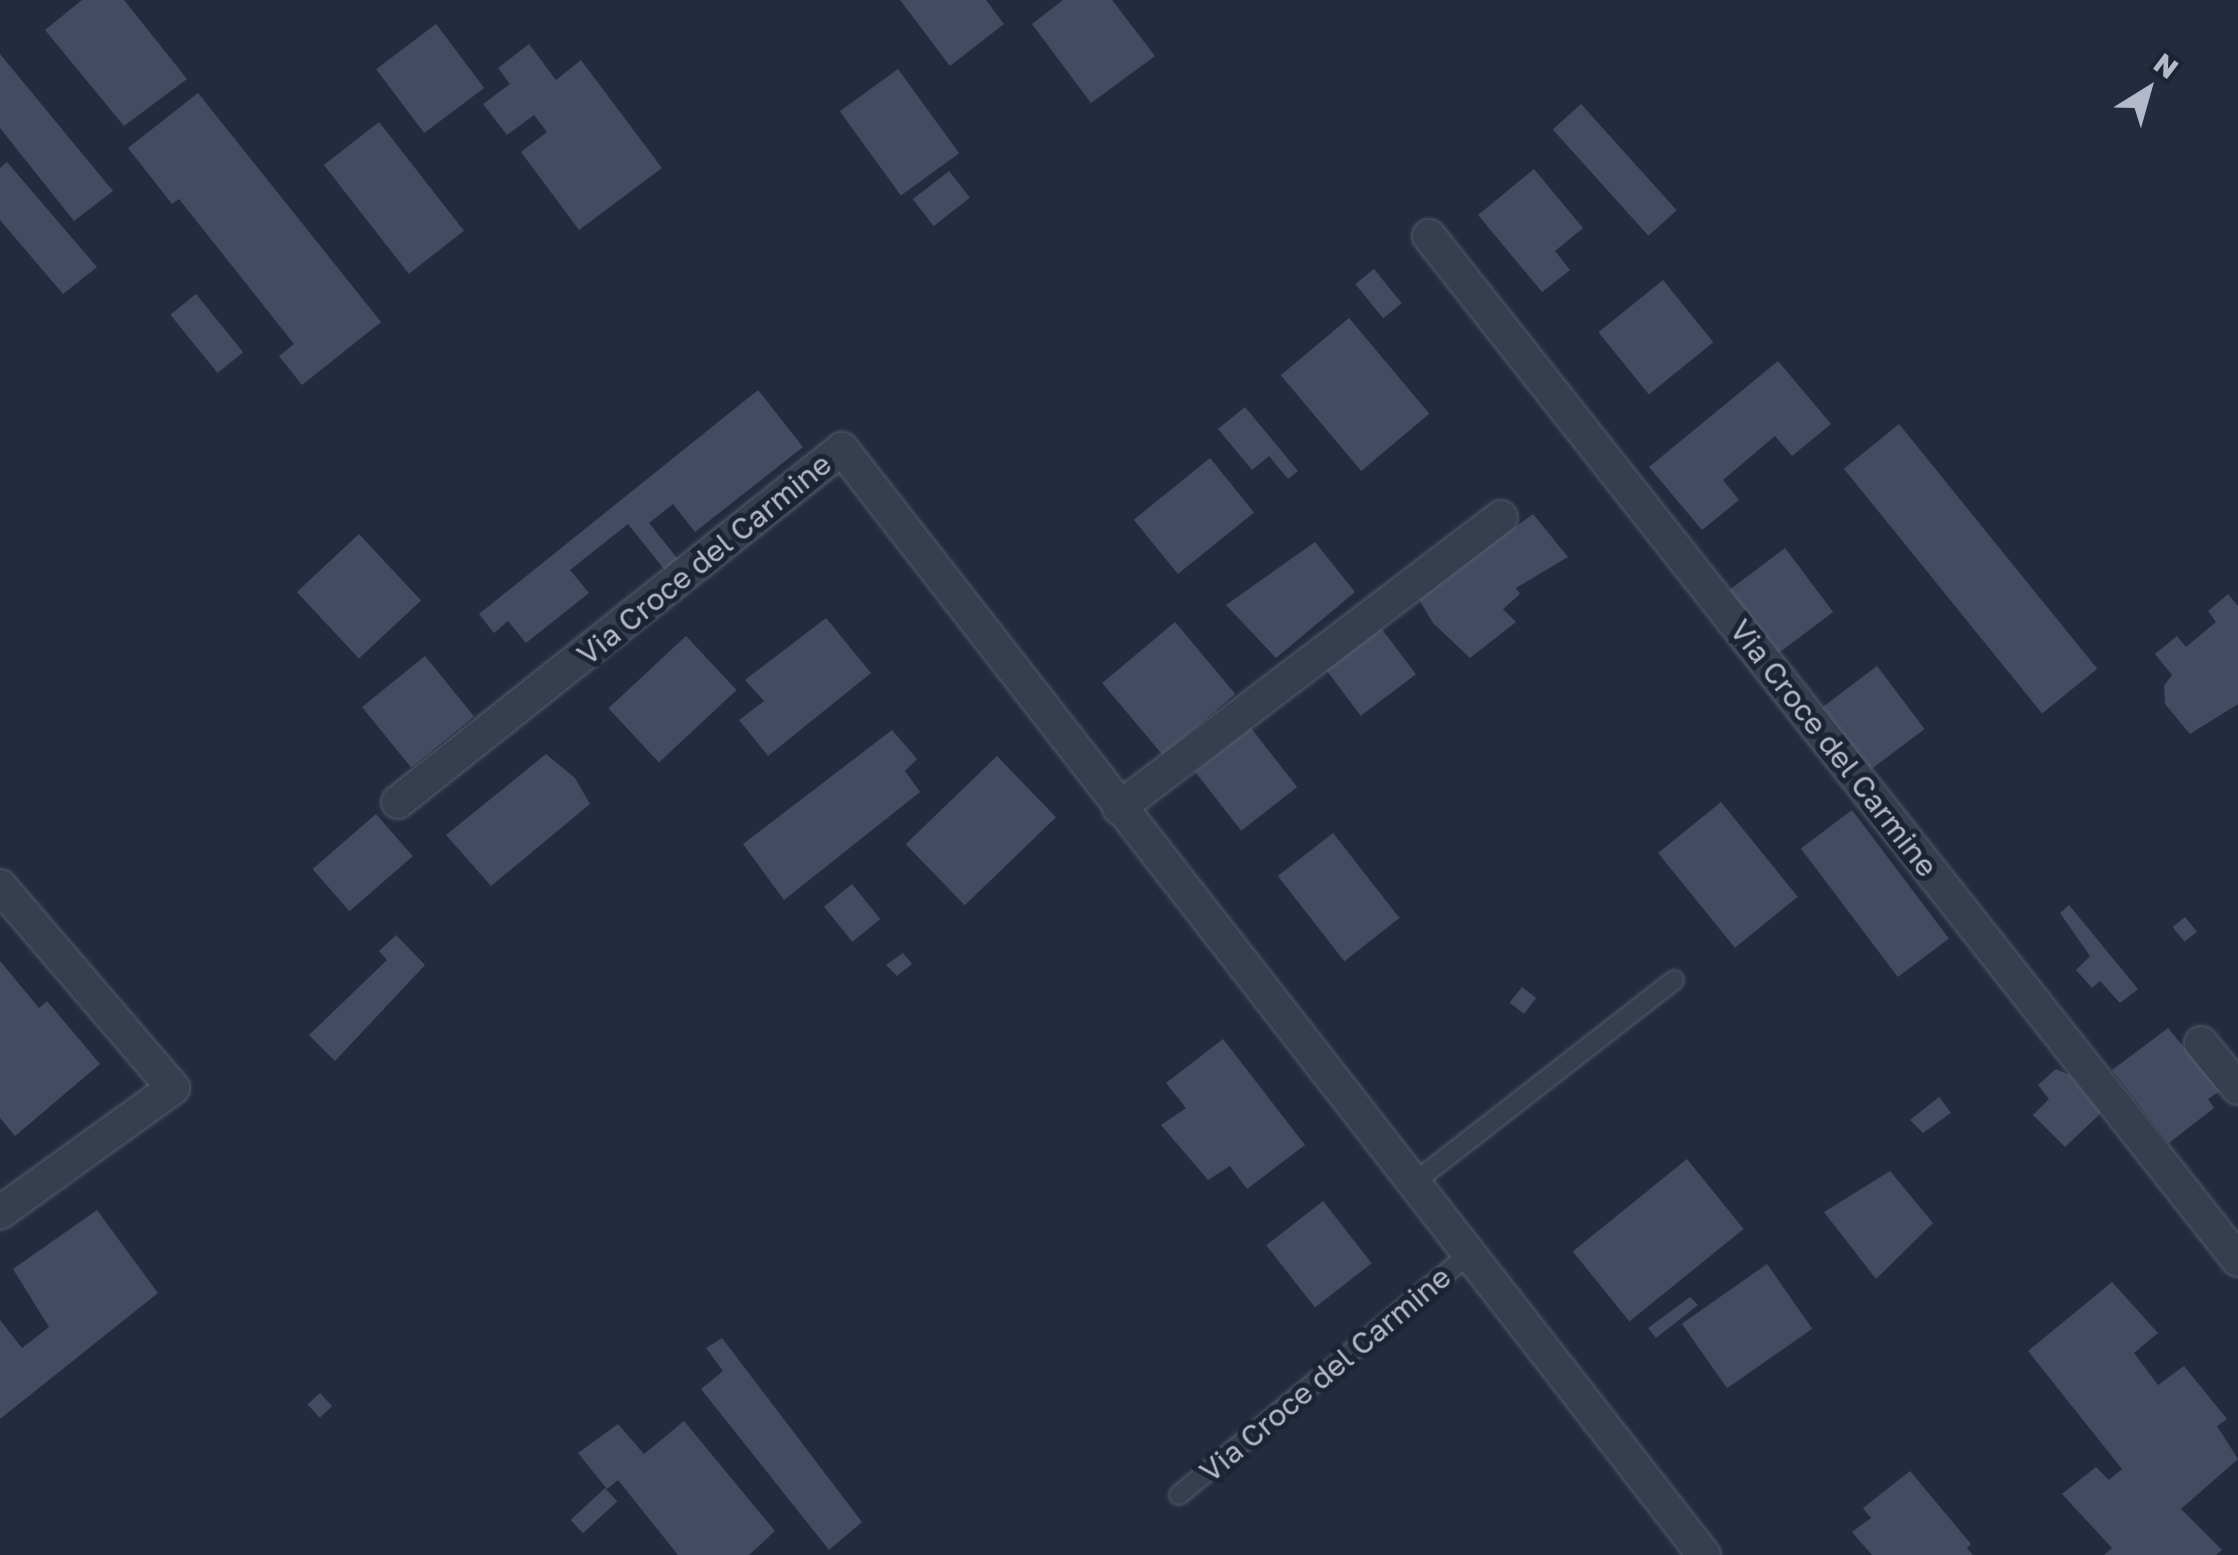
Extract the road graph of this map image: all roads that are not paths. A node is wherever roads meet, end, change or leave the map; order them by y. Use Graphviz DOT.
graph roads {
  1 [pos="1429,236"];
  2 [pos="1501,517"];
  3 [pos="398,802"];
  4 [pos="1119,808"];
  5 [pos="0,886"];
  6 [pos="1674,980"];
  7 [pos="2201,1043"];
  8 [pos="2238,1088"];
  9 [pos="1416,1181"];
  10 [pos="0,1214"];
  11 [pos="1470,1254"];
  12 [pos="2238,1260"];
  13 [pos="1179,1496"];
  14 [pos="1704,1555"];
  1 -- 12 [label="street, Via Croce del Carmine"];
  2 -- 4 [label="street"];
  3 -- 4 [label="street, Via Croce del Carmine"];
  4 -- 9 [label="street, Via Croce del Carmine"];
  5 -- 10 [label="street"];
  6 -- 9 [label="lane"];
  7 -- 8 [label="street"];
  9 -- 11 [label="street, Via Croce del Carmine"];
  11 -- 13 [label="lane, Via Croce del Carmine"];
  11 -- 14 [label="street, Via Croce del Carmine"];
}
